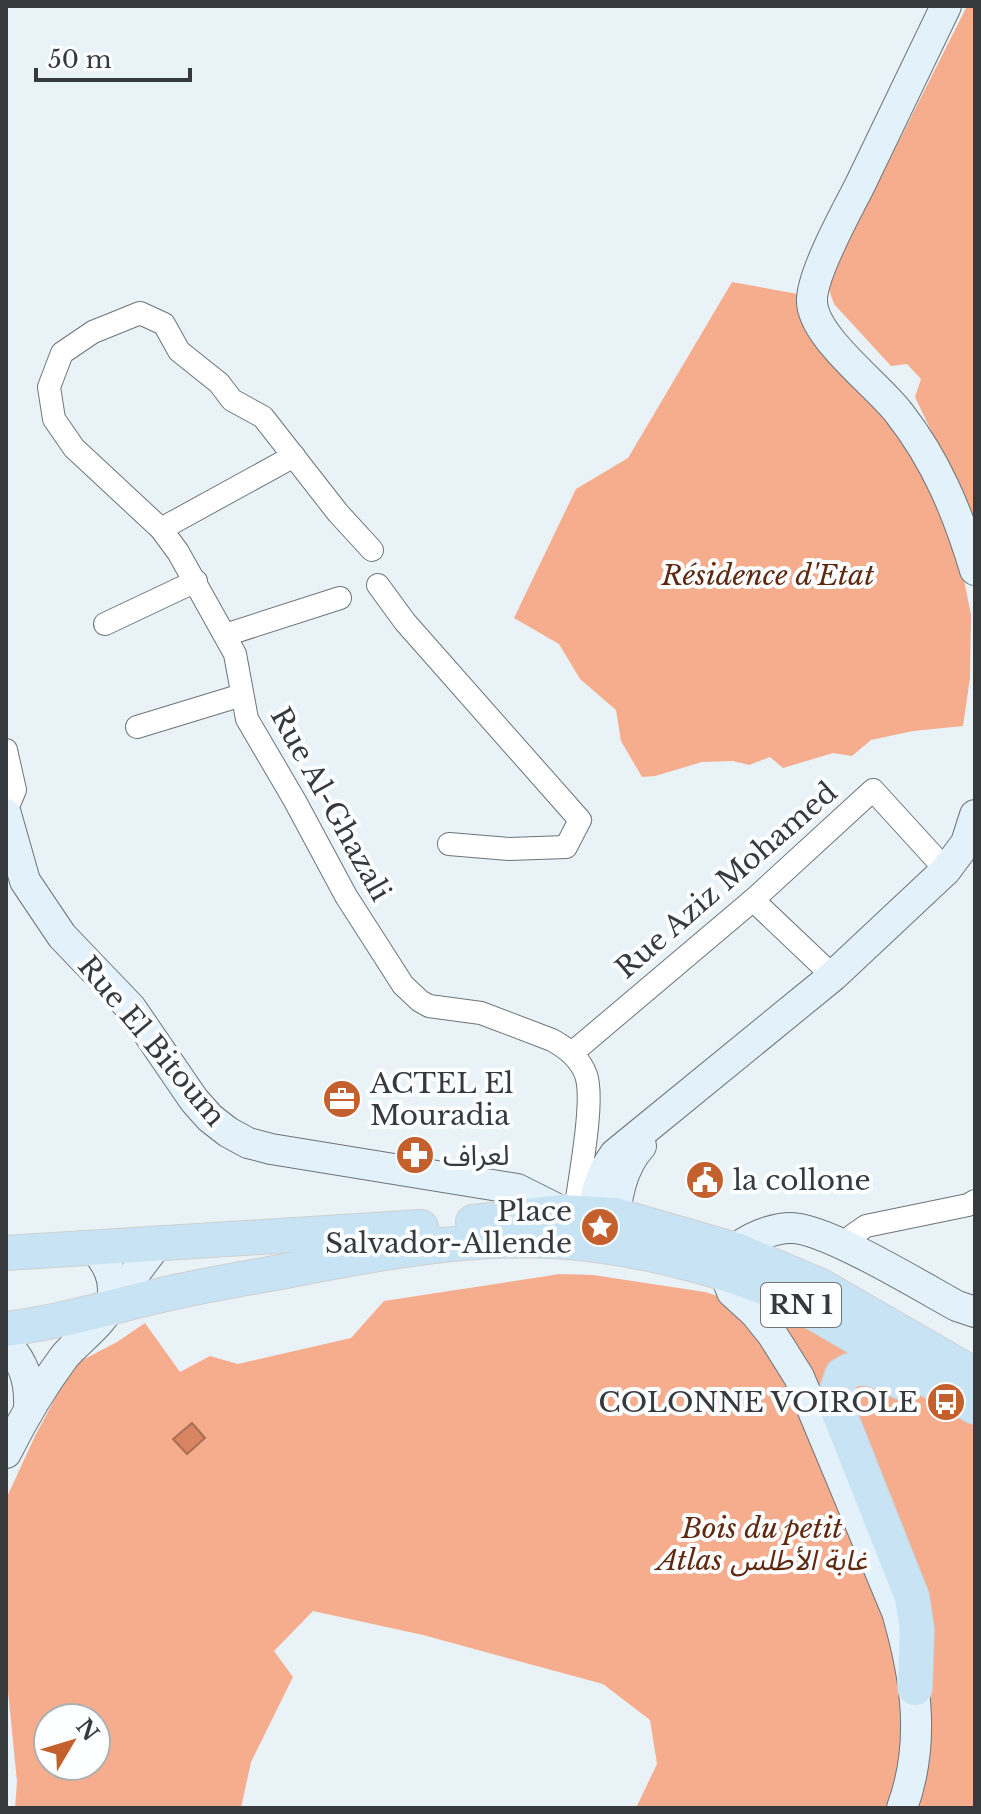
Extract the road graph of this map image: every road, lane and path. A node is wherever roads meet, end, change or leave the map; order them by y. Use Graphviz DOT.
graph roads {
  1 [pos="946,6"];
  2 [pos="294,456"];
  3 [pos="161,529"];
  4 [pos="372,550"];
  5 [pos="975,570"];
  6 [pos="196,581"];
  7 [pos="378,585"];
  8 [pos="340,598"];
  9 [pos="105,624"];
  10 [pos="225,635"];
  11 [pos="242,695"];
  12 [pos="137,727"];
  13 [pos="6,750"];
  14 [pos="6,813"];
  15 [pos="975,815"];
  16 [pos="449,844"];
  17 [pos="946,870"];
  18 [pos="753,900"];
  19 [pos="833,976"];
  20 [pos="572,1053"];
  21 [pos="975,1201"];
  22 [pos="591,1224"];
  23 [pos="157,1244"];
  24 [pos="844,1246"];
  25 [pos="95,1249"];
  26 [pos="6,1253"];
  27 [pos="730,1262"];
  28 [pos="108,1309"];
  29 [pos="975,1312"];
  30 [pos="6,1329"];
  31 [pos="6,1343"];
  32 [pos="975,1375"];
  33 [pos="29,1407"];
  34 [pos="975,1407"];
  35 [pos="975,1419"];
  36 [pos="6,1453"];
  37 [pos="915,1688"];
  38 [pos="902,1808"];
  1 -- 5 [label="main road"];
  2 -- 3 [label="street"];
  2 -- 3 [label="street, Rue Al-Ghazali"];
  2 -- 4 [label="street, Rue Al-Ghazali"];
  3 -- 6 [label="street, Rue Al-Ghazali"];
  6 -- 9 [label="street"];
  6 -- 10 [label="street, Rue Al-Ghazali"];
  7 -- 16 [label="street"];
  8 -- 10 [label="street"];
  10 -- 11 [label="street, Rue Al-Ghazali"];
  11 -- 12 [label="street"];
  11 -- 20 [label="street, Rue Al-Ghazali"];
  13 -- 14 [label="street"];
  14 -- 22 [label="main road, Rue El Bitoum"];
  15 -- 17 [label="main road"];
  17 -- 18 [label="street, Rue Aziz Mohamed"];
  17 -- 19 [label="main road"];
  18 -- 19 [label="street"];
  18 -- 20 [label="street, Rue Aziz Mohamed"];
  19 -- 22 [label="main road"];
  20 -- 22 [label="street"];
  21 -- 24 [label="street"];
  22 -- 23 [label="main road, RN 1"];
  22 -- 27 [label="main road, RN 1"];
  22 -- 28 [label="main road, RN 1"];
  23 -- 25 [label="main road, RN 1"];
  23 -- 28 [label="main road"];
  24 -- 27 [label="main road"];
  24 -- 29 [label="main road"];
  25 -- 26 [label="main road"];
  25 -- 28 [label="main road"];
  27 -- 32 [label="main road, RN 1"];
  27 -- 34 [label="main road, RN 1"];
  27 -- 37 [label="main road"];
  28 -- 30 [label="main road, RN 1"];
  28 -- 33 [label="main road"];
  31 -- 33 [label="main road"];
  33 -- 36 [label="main road"];
  35 -- 37 [label="main road"];
  37 -- 38 [label="main road"];
}
